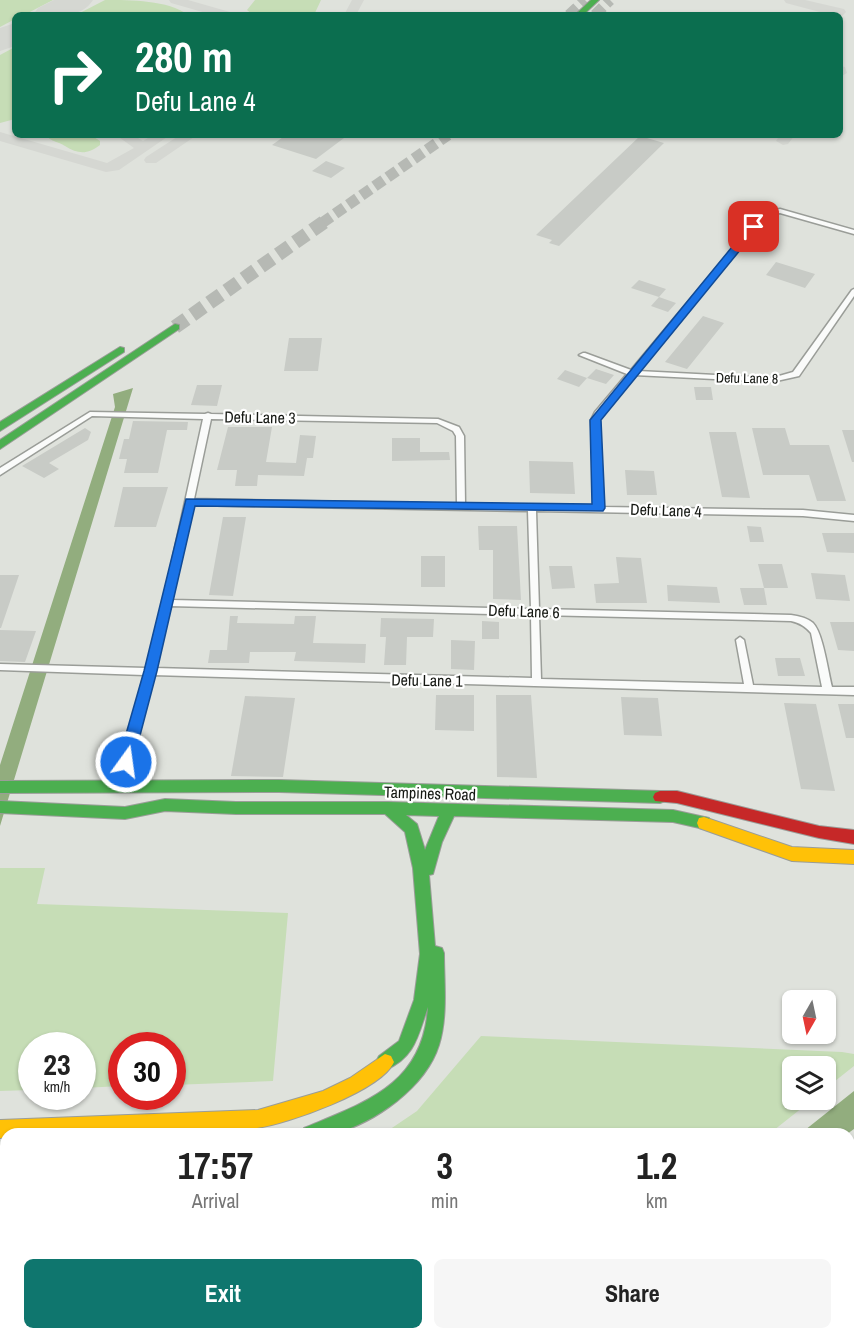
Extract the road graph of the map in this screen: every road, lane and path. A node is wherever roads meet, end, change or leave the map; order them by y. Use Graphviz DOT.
graph roads {
  1 [pos="595,0"];
  2 [pos="606,0"];
  3 [pos="582,12"];
  4 [pos="594,12"];
  5 [pos="854,232"];
  6 [pos="854,291"];
  7 [pos="583,356"];
  8 [pos="632,373"];
  9 [pos="208,415"];
  10 [pos="0,427"];
  11 [pos="0,445"];
  12 [pos="0,472"];
  13 [pos="190,502"];
  14 [pos="461,507"];
  15 [pos="532,508"];
  16 [pos="599,508"];
  17 [pos="854,518"];
  18 [pos="167,603"];
  19 [pos="535,611"];
  20 [pos="740,640"];
  21 [pos="5,667"];
  22 [pos="150,671"];
  23 [pos="537,682"];
  24 [pos="749,688"];
  25 [pos="828,691"];
  26 [pos="854,691"];
  27 [pos="126,762"];
  28 [pos="0,787"];
  29 [pos="104,788"];
  30 [pos="139,788"];
  31 [pos="0,807"];
  32 [pos="388,808"];
  33 [pos="449,810"];
  34 [pos="854,837"];
  35 [pos="854,858"];
  36 [pos="425,868"];
  37 [pos="26,1128"];
  38 [pos="326,1128"];
  1 -- 3 [label="main road"];
  2 -- 4 [label="main road"];
  5 -- 8 [label="street"];
  6 -- 8 [label="street, Defu Lane 8"];
  7 -- 8 [label="street"];
  8 -- 16 [label="street"];
  9 -- 12 [label="street, Defu Lane 3"];
  9 -- 13 [label="street"];
  9 -- 14 [label="street, Defu Lane 3"];
  10 -- 11 [label="main road"];
  13 -- 14 [label="street, Defu Lane 4"];
  13 -- 18 [label="street"];
  14 -- 15 [label="street, Defu Lane 4"];
  15 -- 16 [label="street, Defu Lane 4"];
  15 -- 19 [label="street"];
  16 -- 17 [label="street, Defu Lane 4"];
  18 -- 19 [label="street, Defu Lane 6"];
  18 -- 22 [label="street"];
  19 -- 23 [label="street"];
  19 -- 25 [label="street, Defu Lane 6"];
  20 -- 24 [label="street"];
  21 -- 22 [label="street, Defu Lane 1"];
  22 -- 23 [label="street, Defu Lane 1"];
  22 -- 27 [label="street"];
  23 -- 24 [label="street, Defu Lane 1"];
  24 -- 25 [label="street, Defu Lane 1"];
  25 -- 26 [label="street, Defu Lane 1"];
  27 -- 29 [label="street"];
  27 -- 30 [label="street"];
  28 -- 29 [label="main road, Tampines Road"];
  29 -- 30 [label="main road, Tampines Road"];
  30 -- 34 [label="main road, Tampines Road"];
  31 -- 32 [label="main road, Tampines Road"];
  32 -- 33 [label="main road, Tampines Road"];
  32 -- 36 [label="main road"];
  33 -- 35 [label="main road, Tampines Road"];
  33 -- 36 [label="main road"];
  36 -- 37 [label="main road"];
  36 -- 38 [label="main road"];
}
